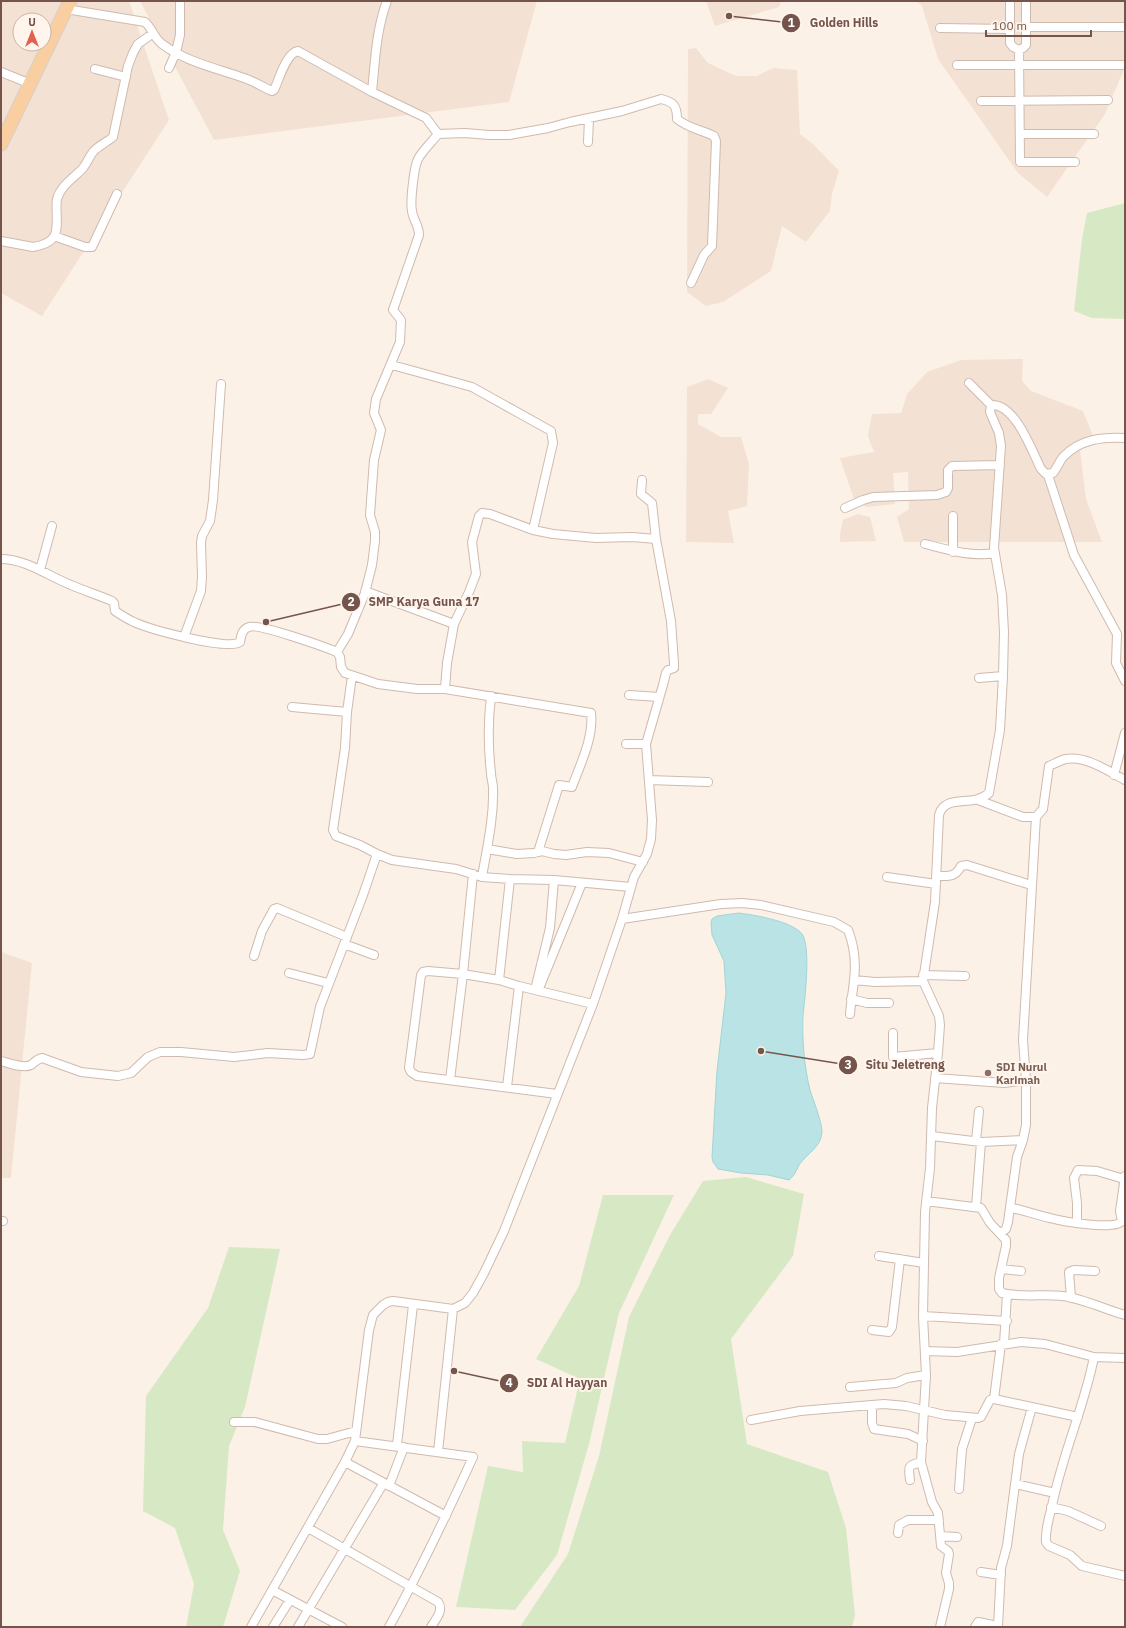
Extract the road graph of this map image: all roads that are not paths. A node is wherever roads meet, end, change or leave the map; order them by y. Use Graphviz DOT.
graph roads {
  1 [pos="180,1"];
  2 [pos="387,1"];
  3 [pos="1010,1"];
  4 [pos="1026,1"];
  5 [pos="68,5"];
  6 [pos="1026,26"];
  7 [pos="1124,27"];
  8 [pos="940,28"];
  9 [pos="1010,29"];
  10 [pos="152,34"];
  11 [pos="1019,50"];
  12 [pos="176,52"];
  13 [pos="957,65"];
  14 [pos="1019,65"];
  15 [pos="1122,65"];
  16 [pos="169,68"];
  17 [pos="95,69"];
  18 [pos="1,72"];
  19 [pos="126,76"];
  20 [pos="31,84"];
  21 [pos="372,92"];
  22 [pos="1108,100"];
  23 [pos="1019,101"];
  24 [pos="981,102"];
  25 [pos="589,119"];
  26 [pos="438,134"];
  27 [pos="1020,134"];
  28 [pos="1094,134"];
  29 [pos="588,142"];
  30 [pos="1,144"];
  31 [pos="1075,162"];
  32 [pos="117,194"];
  33 [pos="54,236"];
  34 [pos="1,241"];
  35 [pos="691,283"];
  36 [pos="392,365"];
  37 [pos="969,383"];
  38 [pos="221,384"];
  39 [pos="991,405"];
  40 [pos="1125,438"];
  41 [pos="1000,465"];
  42 [pos="1048,475"];
  43 [pos="642,480"];
  44 [pos="845,508"];
  45 [pos="953,516"];
  46 [pos="52,526"];
  47 [pos="533,530"];
  48 [pos="656,539"];
  49 [pos="925,544"];
  50 [pos="953,552"];
  51 [pos="995,553"];
  52 [pos="1,559"];
  53 [pos="40,570"];
  54 [pos="365,591"];
  55 [pos="454,624"];
  56 [pos="184,637"];
  57 [pos="337,652"];
  58 [pos="352,676"];
  59 [pos="1003,676"];
  60 [pos="979,678"];
  61 [pos="1125,681"];
  62 [pos="445,689"];
  63 [pos="629,695"];
  64 [pos="491,696"];
  65 [pos="659,697"];
  66 [pos="292,707"];
  67 [pos="347,712"];
  68 [pos="1125,733"];
  69 [pos="626,744"];
  70 [pos="646,744"];
  71 [pos="1114,775"];
  72 [pos="649,780"];
  73 [pos="1125,780"];
  74 [pos="708,782"];
  75 [pos="978,800"];
  76 [pos="1036,817"];
  77 [pos="487,849"];
  78 [pos="538,852"];
  79 [pos="377,854"];
  80 [pos="643,862"];
  81 [pos="473,874"];
  82 [pos="482,877"];
  83 [pos="887,877"];
  84 [pos="510,879"];
  85 [pos="554,880"];
  86 [pos="936,880"];
  87 [pos="582,883"];
  88 [pos="1031,885"];
  89 [pos="631,887"];
  90 [pos="622,919"];
  91 [pos="345,941"];
  92 [pos="374,955"];
  93 [pos="254,956"];
  94 [pos="289,973"];
  95 [pos="463,974"];
  96 [pos="965,976"];
  97 [pos="923,978"];
  98 [pos="499,980"];
  99 [pos="854,980"];
  100 [pos="328,983"];
  101 [pos="519,986"];
  102 [pos="537,990"];
  103 [pos="851,999"];
  104 [pos="889,1003"];
  105 [pos="593,1004"];
  106 [pos="850,1014"];
  107 [pos="893,1033"];
  108 [pos="938,1053"];
  109 [pos="1,1061"];
  110 [pos="935,1078"];
  111 [pos="450,1080"];
  112 [pos="1026,1080"];
  113 [pos="508,1087"];
  114 [pos="558,1094"];
  115 [pos="979,1111"];
  116 [pos="932,1136"];
  117 [pos="1023,1140"];
  118 [pos="979,1141"];
  119 [pos="1124,1178"];
  120 [pos="926,1201"];
  121 [pos="976,1207"];
  122 [pos="1011,1208"];
  123 [pos="1077,1222"];
  124 [pos="1001,1233"];
  125 [pos="879,1256"];
  126 [pos="900,1259"];
  127 [pos="924,1263"];
  128 [pos="1001,1269"];
  129 [pos="1021,1271"];
  130 [pos="1095,1271"];
  131 [pos="1007,1294"];
  132 [pos="1071,1298"];
  133 [pos="413,1305"];
  134 [pos="453,1309"];
  135 [pos="1125,1315"];
  136 [pos="923,1316"];
  137 [pos="1007,1321"];
  138 [pos="872,1330"];
  139 [pos="1003,1344"];
  140 [pos="925,1351"];
  141 [pos="1094,1357"];
  142 [pos="1125,1358"];
  143 [pos="926,1375"];
  144 [pos="850,1387"];
  145 [pos="994,1399"];
  146 [pos="872,1405"];
  147 [pos="1032,1407"];
  148 [pos="924,1411"];
  149 [pos="1078,1417"];
  150 [pos="972,1418"];
  151 [pos="751,1420"];
  152 [pos="234,1422"];
  153 [pos="356,1431"];
  154 [pos="355,1440"];
  155 [pos="923,1441"];
  156 [pos="400,1446"];
  157 [pos="438,1452"];
  158 [pos="345,1462"];
  159 [pos="922,1462"];
  160 [pos="910,1480"];
  161 [pos="1015,1484"];
  162 [pos="386,1485"];
  163 [pos="959,1489"];
  164 [pos="1054,1493"];
  165 [pos="1052,1507"];
  166 [pos="446,1516"];
  167 [pos="939,1520"];
  168 [pos="1102,1526"];
  169 [pos="308,1528"];
  170 [pos="898,1533"];
  171 [pos="940,1536"];
  172 [pos="957,1536"];
  173 [pos="344,1549"];
  174 [pos="981,1572"];
  175 [pos="1001,1575"];
  176 [pos="1125,1576"];
  177 [pos="411,1586"];
  178 [pos="272,1590"];
  179 [pos="290,1600"];
  180 [pos="309,1609"];
  181 [pos="998,1626"];
  182 [pos="251,1627"];
  183 [pos="273,1627"];
  184 [pos="298,1627"];
  185 [pos="342,1627"];
  186 [pos="389,1627"];
  187 [pos="431,1627"];
  188 [pos="940,1627"];
  189 [pos="976,1627"];
  1 -- 12 [label="street"];
  2 -- 21 [label="street"];
  3 -- 9 [label="street"];
  4 -- 6 [label="street"];
  5 -- 10 [label="street"];
  5 -- 20 [label="main road"];
  6 -- 7 [label="street"];
  6 -- 11 [label="street"];
  8 -- 9 [label="street"];
  9 -- 11 [label="street"];
  10 -- 12 [label="street"];
  10 -- 19 [label="street"];
  11 -- 14 [label="street"];
  12 -- 16 [label="street"];
  12 -- 21 [label="street"];
  13 -- 14 [label="street"];
  14 -- 15 [label="street"];
  14 -- 23 [label="street"];
  17 -- 19 [label="street"];
  18 -- 20 [label="street"];
  19 -- 33 [label="street"];
  20 -- 30 [label="main road"];
  21 -- 26 [label="street"];
  22 -- 23 [label="street"];
  23 -- 24 [label="street"];
  23 -- 27 [label="street"];
  25 -- 26 [label="street"];
  25 -- 29 [label="street"];
  25 -- 35 [label="street"];
  26 -- 36 [label="street"];
  27 -- 28 [label="street"];
  27 -- 31 [label="street"];
  32 -- 33 [label="street"];
  33 -- 34 [label="street"];
  36 -- 47 [label="street"];
  36 -- 54 [label="street"];
  37 -- 39 [label="street"];
  38 -- 56 [label="street"];
  39 -- 41 [label="street"];
  39 -- 42 [label="street"];
  40 -- 42 [label="street"];
  41 -- 44 [label="street"];
  41 -- 51 [label="street"];
  42 -- 61 [label="street"];
  43 -- 48 [label="street"];
  45 -- 50 [label="street"];
  46 -- 53 [label="street"];
  47 -- 48 [label="street"];
  47 -- 55 [label="street"];
  48 -- 65 [label="street"];
  49 -- 50 [label="street"];
  50 -- 51 [label="street"];
  51 -- 59 [label="street"];
  52 -- 53 [label="street"];
  53 -- 56 [label="street"];
  54 -- 55 [label="street"];
  54 -- 57 [label="street"];
  55 -- 62 [label="street"];
  56 -- 57 [label="street"];
  57 -- 58 [label="street"];
  58 -- 62 [label="street"];
  58 -- 67 [label="street"];
  59 -- 60 [label="street"];
  59 -- 75 [label="street"];
  62 -- 64 [label="street"];
  63 -- 65 [label="street"];
  64 -- 77 [label="street"];
  64 -- 78 [label="street"];
  65 -- 70 [label="street"];
  66 -- 67 [label="street"];
  67 -- 79 [label="street"];
  68 -- 71 [label="street"];
  69 -- 70 [label="street"];
  70 -- 72 [label="street"];
  71 -- 73 [label="street"];
  71 -- 76 [label="street"];
  72 -- 74 [label="street"];
  72 -- 80 [label="street"];
  75 -- 76 [label="street"];
  75 -- 86 [label="street"];
  76 -- 88 [label="street"];
  77 -- 78 [label="street"];
  77 -- 82 [label="street"];
  78 -- 80 [label="street"];
  79 -- 81 [label="street"];
  79 -- 91 [label="street"];
  80 -- 89 [label="street"];
  81 -- 82 [label="street"];
  81 -- 95 [label="street"];
  82 -- 84 [label="street"];
  83 -- 86 [label="street"];
  84 -- 85 [label="street"];
  84 -- 98 [label="street"];
  85 -- 87 [label="street"];
  85 -- 102 [label="street"];
  86 -- 88 [label="street"];
  86 -- 97 [label="street"];
  87 -- 89 [label="street"];
  87 -- 102 [label="street"];
  88 -- 112 [label="street"];
  89 -- 90 [label="street"];
  90 -- 99 [label="street"];
  90 -- 105 [label="street"];
  91 -- 92 [label="street"];
  91 -- 93 [label="street"];
  91 -- 100 [label="street"];
  94 -- 100 [label="street"];
  95 -- 98 [label="street"];
  95 -- 111 [label="street"];
  95 -- 111 [label="street"];
  96 -- 97 [label="street"];
  97 -- 99 [label="street"];
  97 -- 108 [label="street"];
  98 -- 101 [label="street"];
  99 -- 103 [label="street"];
  100 -- 109 [label="street"];
  101 -- 102 [label="street"];
  101 -- 113 [label="street"];
  102 -- 105 [label="street"];
  103 -- 104 [label="street"];
  103 -- 106 [label="street"];
  105 -- 114 [label="street"];
  107 -- 108 [label="street"];
  108 -- 110 [label="street"];
  110 -- 112 [label="street"];
  110 -- 116 [label="street"];
  111 -- 113 [label="street"];
  112 -- 117 [label="street"];
  113 -- 114 [label="street"];
  114 -- 134 [label="street"];
  115 -- 118 [label="street"];
  116 -- 118 [label="street"];
  116 -- 120 [label="street"];
  117 -- 118 [label="street"];
  117 -- 122 [label="street"];
  118 -- 121 [label="street"];
  119 -- 123 [label="street"];
  119 -- 123 [label="street"];
  120 -- 121 [label="street"];
  120 -- 127 [label="street"];
  121 -- 124 [label="street"];
  122 -- 123 [label="street"];
  122 -- 124 [label="street"];
  124 -- 128 [label="street"];
  125 -- 126 [label="street"];
  126 -- 127 [label="street"];
  126 -- 138 [label="street"];
  127 -- 136 [label="street"];
  128 -- 129 [label="street"];
  128 -- 131 [label="street"];
  130 -- 132 [label="street"];
  131 -- 132 [label="street"];
  131 -- 137 [label="street"];
  132 -- 135 [label="street"];
  133 -- 134 [label="street"];
  133 -- 153 [label="street"];
  133 -- 156 [label="street"];
  134 -- 157 [label="street"];
  136 -- 137 [label="street"];
  136 -- 140 [label="street"];
  137 -- 139 [label="street"];
  139 -- 140 [label="street"];
  139 -- 141 [label="street"];
  139 -- 145 [label="street"];
  140 -- 143 [label="street"];
  141 -- 142 [label="street"];
  141 -- 149 [label="street"];
  143 -- 144 [label="street"];
  143 -- 148 [label="street"];
  145 -- 147 [label="street"];
  145 -- 150 [label="street"];
  146 -- 148 [label="street"];
  146 -- 151 [label="street"];
  146 -- 155 [label="street"];
  147 -- 149 [label="street"];
  147 -- 161 [label="street"];
  148 -- 150 [label="street"];
  148 -- 155 [label="street"];
  149 -- 164 [label="street"];
  150 -- 163 [label="street"];
  152 -- 153 [label="street"];
  153 -- 154 [label="street"];
  154 -- 156 [label="street"];
  154 -- 158 [label="street"];
  155 -- 159 [label="street"];
  156 -- 157 [label="street"];
  156 -- 162 [label="street"];
  157 -- 166 [label="street"];
  158 -- 162 [label="street"];
  158 -- 169 [label="street"];
  159 -- 160 [label="street"];
  159 -- 167 [label="street"];
  161 -- 164 [label="street"];
  161 -- 175 [label="street"];
  162 -- 166 [label="street"];
  162 -- 173 [label="street"];
  164 -- 165 [label="street"];
  165 -- 168 [label="street"];
  165 -- 176 [label="street"];
  166 -- 177 [label="street"];
  167 -- 170 [label="street"];
  167 -- 171 [label="street"];
  169 -- 173 [label="street"];
  169 -- 178 [label="street"];
  171 -- 172 [label="street"];
  171 -- 188 [label="street"];
  173 -- 177 [label="street"];
  173 -- 180 [label="street"];
  174 -- 175 [label="street"];
  175 -- 181 [label="street"];
  177 -- 186 [label="street"];
  177 -- 187 [label="street"];
  178 -- 179 [label="street"];
  178 -- 182 [label="street"];
  179 -- 180 [label="street"];
  179 -- 183 [label="street"];
  180 -- 184 [label="street"];
  180 -- 185 [label="street"];
  181 -- 189 [label="street"];
}
